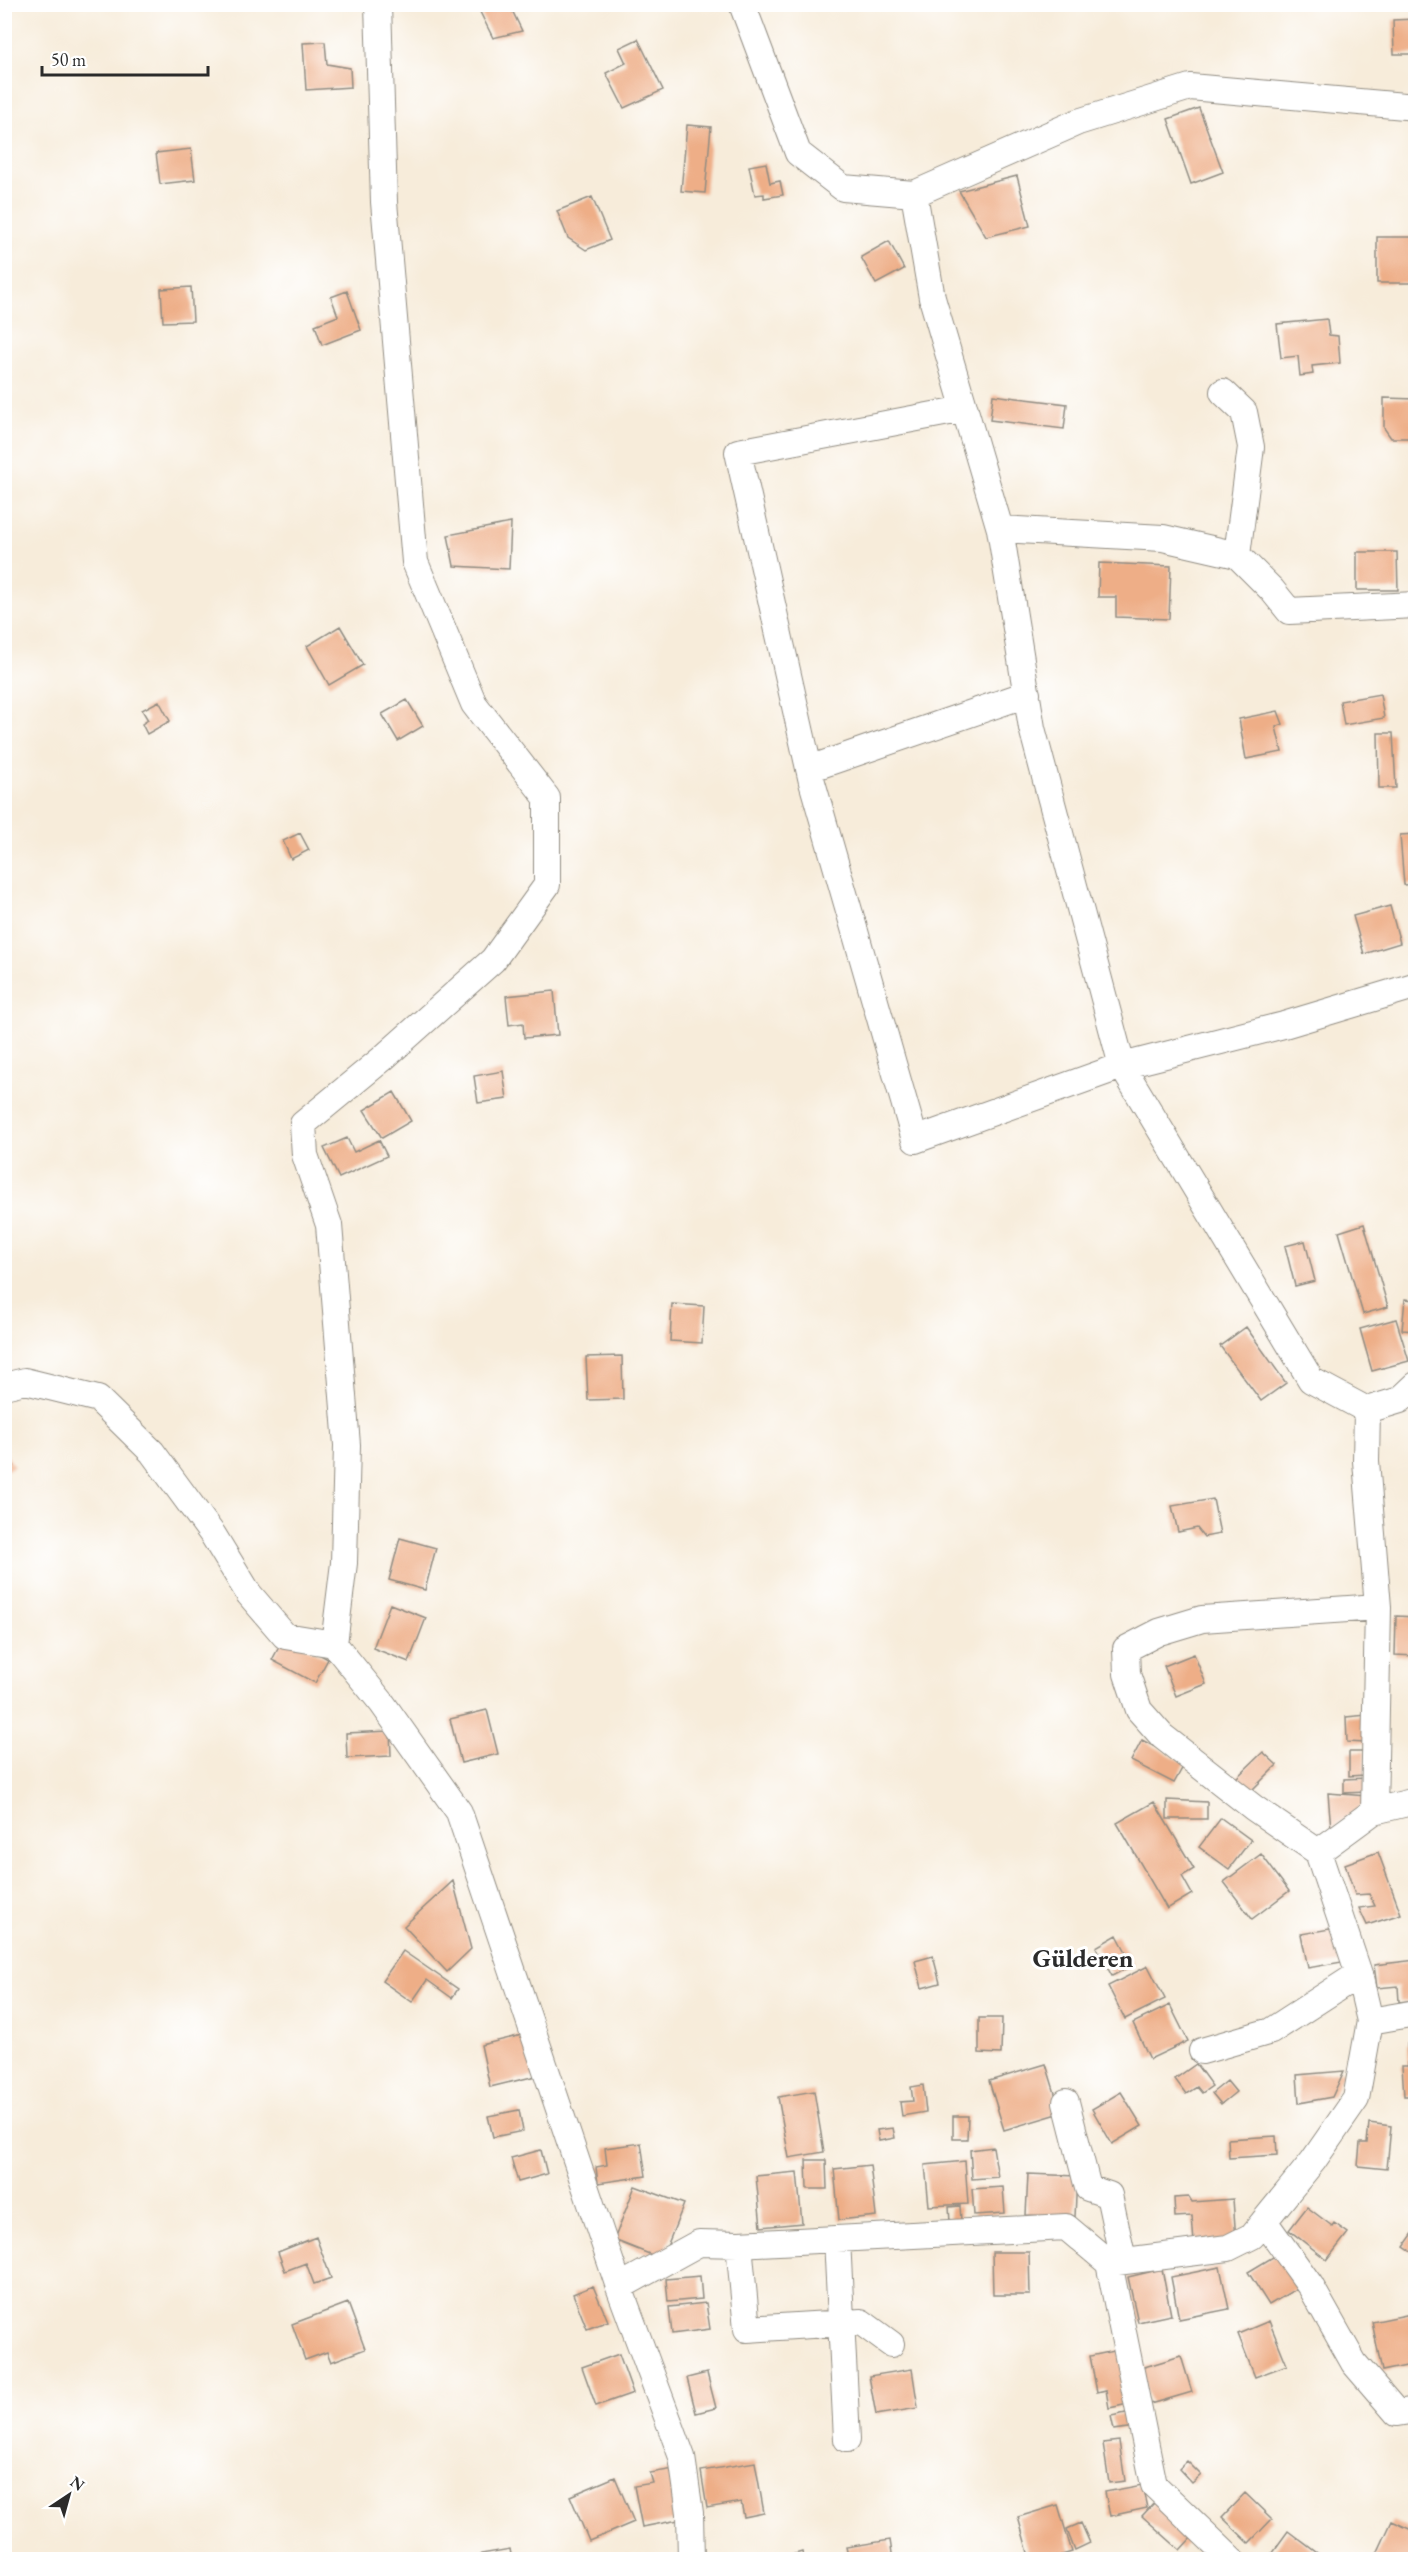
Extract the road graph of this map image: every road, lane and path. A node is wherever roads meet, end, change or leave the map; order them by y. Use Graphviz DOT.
graph roads {
  1 [pos="378,4"];
  2 [pos="742,4"];
  3 [pos="1416,107"];
  4 [pos="914,194"];
  5 [pos="1223,392"];
  6 [pos="965,409"];
  7 [pos="1000,529"];
  8 [pos="1237,555"];
  9 [pos="1416,605"];
  10 [pos="1027,694"];
  11 [pos="809,769"];
  12 [pos="1415,986"];
  13 [pos="1122,1066"];
  14 [pos="1416,1384"];
  15 [pos="4,1386"];
  16 [pos="1367,1410"];
  17 [pos="1378,1606"];
  18 [pos="334,1644"];
  19 [pos="1416,1801"];
  20 [pos="1374,1811"];
  21 [pos="1318,1852"];
  22 [pos="1359,1974"];
  23 [pos="1416,2013"];
  24 [pos="1370,2021"];
  25 [pos="1202,2051"];
  26 [pos="1066,2102"];
  27 [pos="1264,2222"];
  28 [pos="837,2239"];
  29 [pos="739,2244"];
  30 [pos="1116,2261"];
  31 [pos="619,2287"];
  32 [pos="841,2323"];
  33 [pos="891,2344"];
  34 [pos="1416,2410"];
  35 [pos="847,2439"];
  36 [pos="691,2559"];
  37 [pos="1232,2559"];
  1 -- 18 [label="street"];
  2 -- 4 [label="street"];
  3 -- 4 [label="street"];
  4 -- 6 [label="street"];
  5 -- 8 [label="street"];
  6 -- 7 [label="street"];
  6 -- 11 [label="street"];
  7 -- 8 [label="street"];
  7 -- 10 [label="street"];
  8 -- 9 [label="street"];
  10 -- 11 [label="street"];
  10 -- 13 [label="street"];
  11 -- 13 [label="street"];
  12 -- 13 [label="street"];
  13 -- 16 [label="street"];
  14 -- 16 [label="street"];
  15 -- 18 [label="street"];
  16 -- 17 [label="street"];
  17 -- 20 [label="street"];
  17 -- 21 [label="street"];
  18 -- 31 [label="street"];
  19 -- 20 [label="street"];
  20 -- 21 [label="street"];
  21 -- 22 [label="street"];
  22 -- 24 [label="street"];
  22 -- 25 [label="street"];
  23 -- 24 [label="street"];
  24 -- 27 [label="street"];
  26 -- 30 [label="street"];
  27 -- 30 [label="street"];
  27 -- 34 [label="street"];
  28 -- 29 [label="street"];
  28 -- 30 [label="street"];
  28 -- 32 [label="street"];
  29 -- 31 [label="street"];
  29 -- 32 [label="street"];
  30 -- 37 [label="street"];
  31 -- 36 [label="street"];
  32 -- 33 [label="street"];
  32 -- 35 [label="street"];
}
